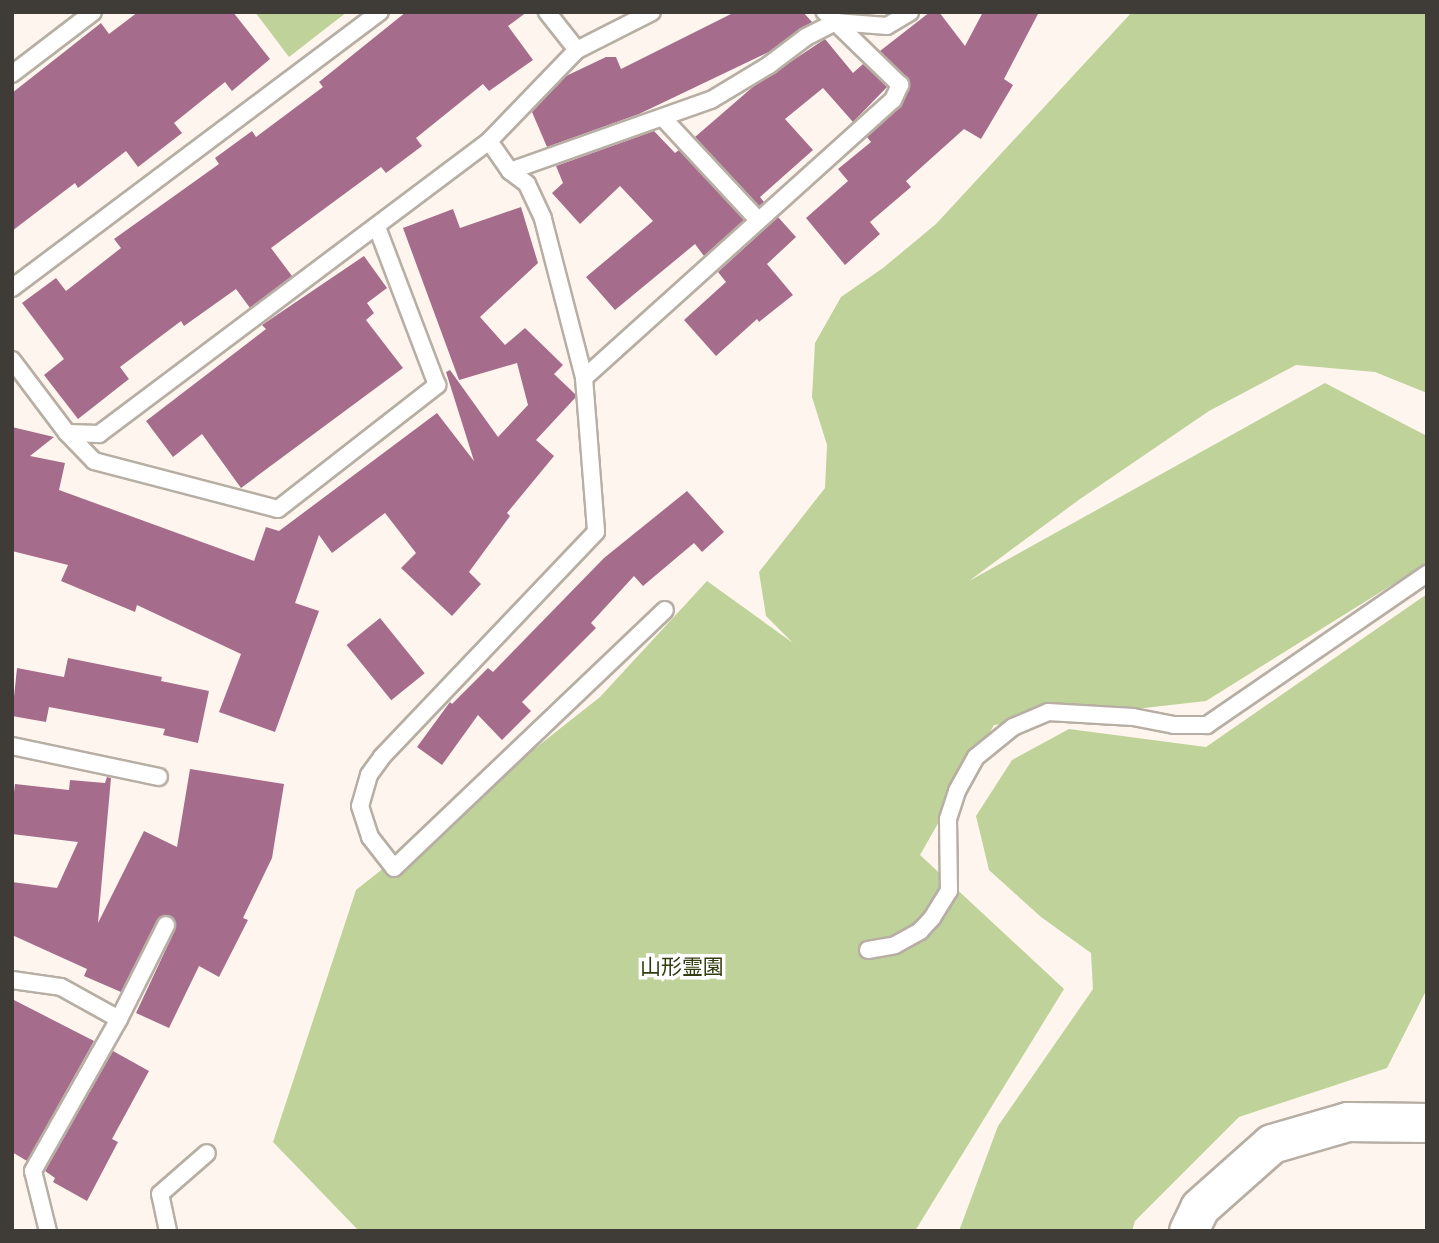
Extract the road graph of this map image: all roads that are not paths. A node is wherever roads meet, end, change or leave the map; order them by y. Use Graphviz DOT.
graph roads {
  1 [pos="380,12"];
  2 [pos="547,12"];
  3 [pos="652,12"];
  4 [pos="910,12"];
  5 [pos="87,14"];
  6 [pos="830,17"];
  7 [pos="577,50"];
  8 [pos="12,74"];
  9 [pos="663,118"];
  10 [pos="489,141"];
  11 [pos="510,171"];
  12 [pos="758,220"];
  13 [pos="377,227"];
  14 [pos="12,288"];
  15 [pos="12,360"];
  16 [pos="584,378"];
  17 [pos="67,432"];
  18 [pos="1427,574"];
  19 [pos="665,610"];
  20 [pos="12,746"];
  21 [pos="159,777"];
  22 [pos="166,925"];
  23 [pos="868,950"];
  24 [pos="12,980"];
  25 [pos="119,1018"];
  26 [pos="1427,1123"];
  27 [pos="207,1153"];
  28 [pos="48,1231"];
  29 [pos="168,1231"];
  30 [pos="1189,1231"];
  1 -- 14 [label="lane"];
  2 -- 7 [label="lane"];
  3 -- 7 [label="lane"];
  4 -- 6 [label="lane"];
  5 -- 8 [label="lane"];
  6 -- 9 [label="lane"];
  6 -- 12 [label="lane"];
  7 -- 10 [label="lane"];
  9 -- 11 [label="lane"];
  9 -- 12 [label="lane"];
  10 -- 11 [label="lane"];
  10 -- 13 [label="lane"];
  11 -- 16 [label="lane"];
  12 -- 16 [label="lane"];
  13 -- 17 [label="lane"];
  13 -- 17 [label="lane"];
  15 -- 17 [label="lane"];
  16 -- 19 [label="lane"];
  18 -- 23 [label="lane"];
  20 -- 21 [label="lane"];
  22 -- 25 [label="lane"];
  24 -- 25 [label="lane"];
  25 -- 28 [label="lane"];
  26 -- 30 [label="street"];
  27 -- 29 [label="lane"];
}
